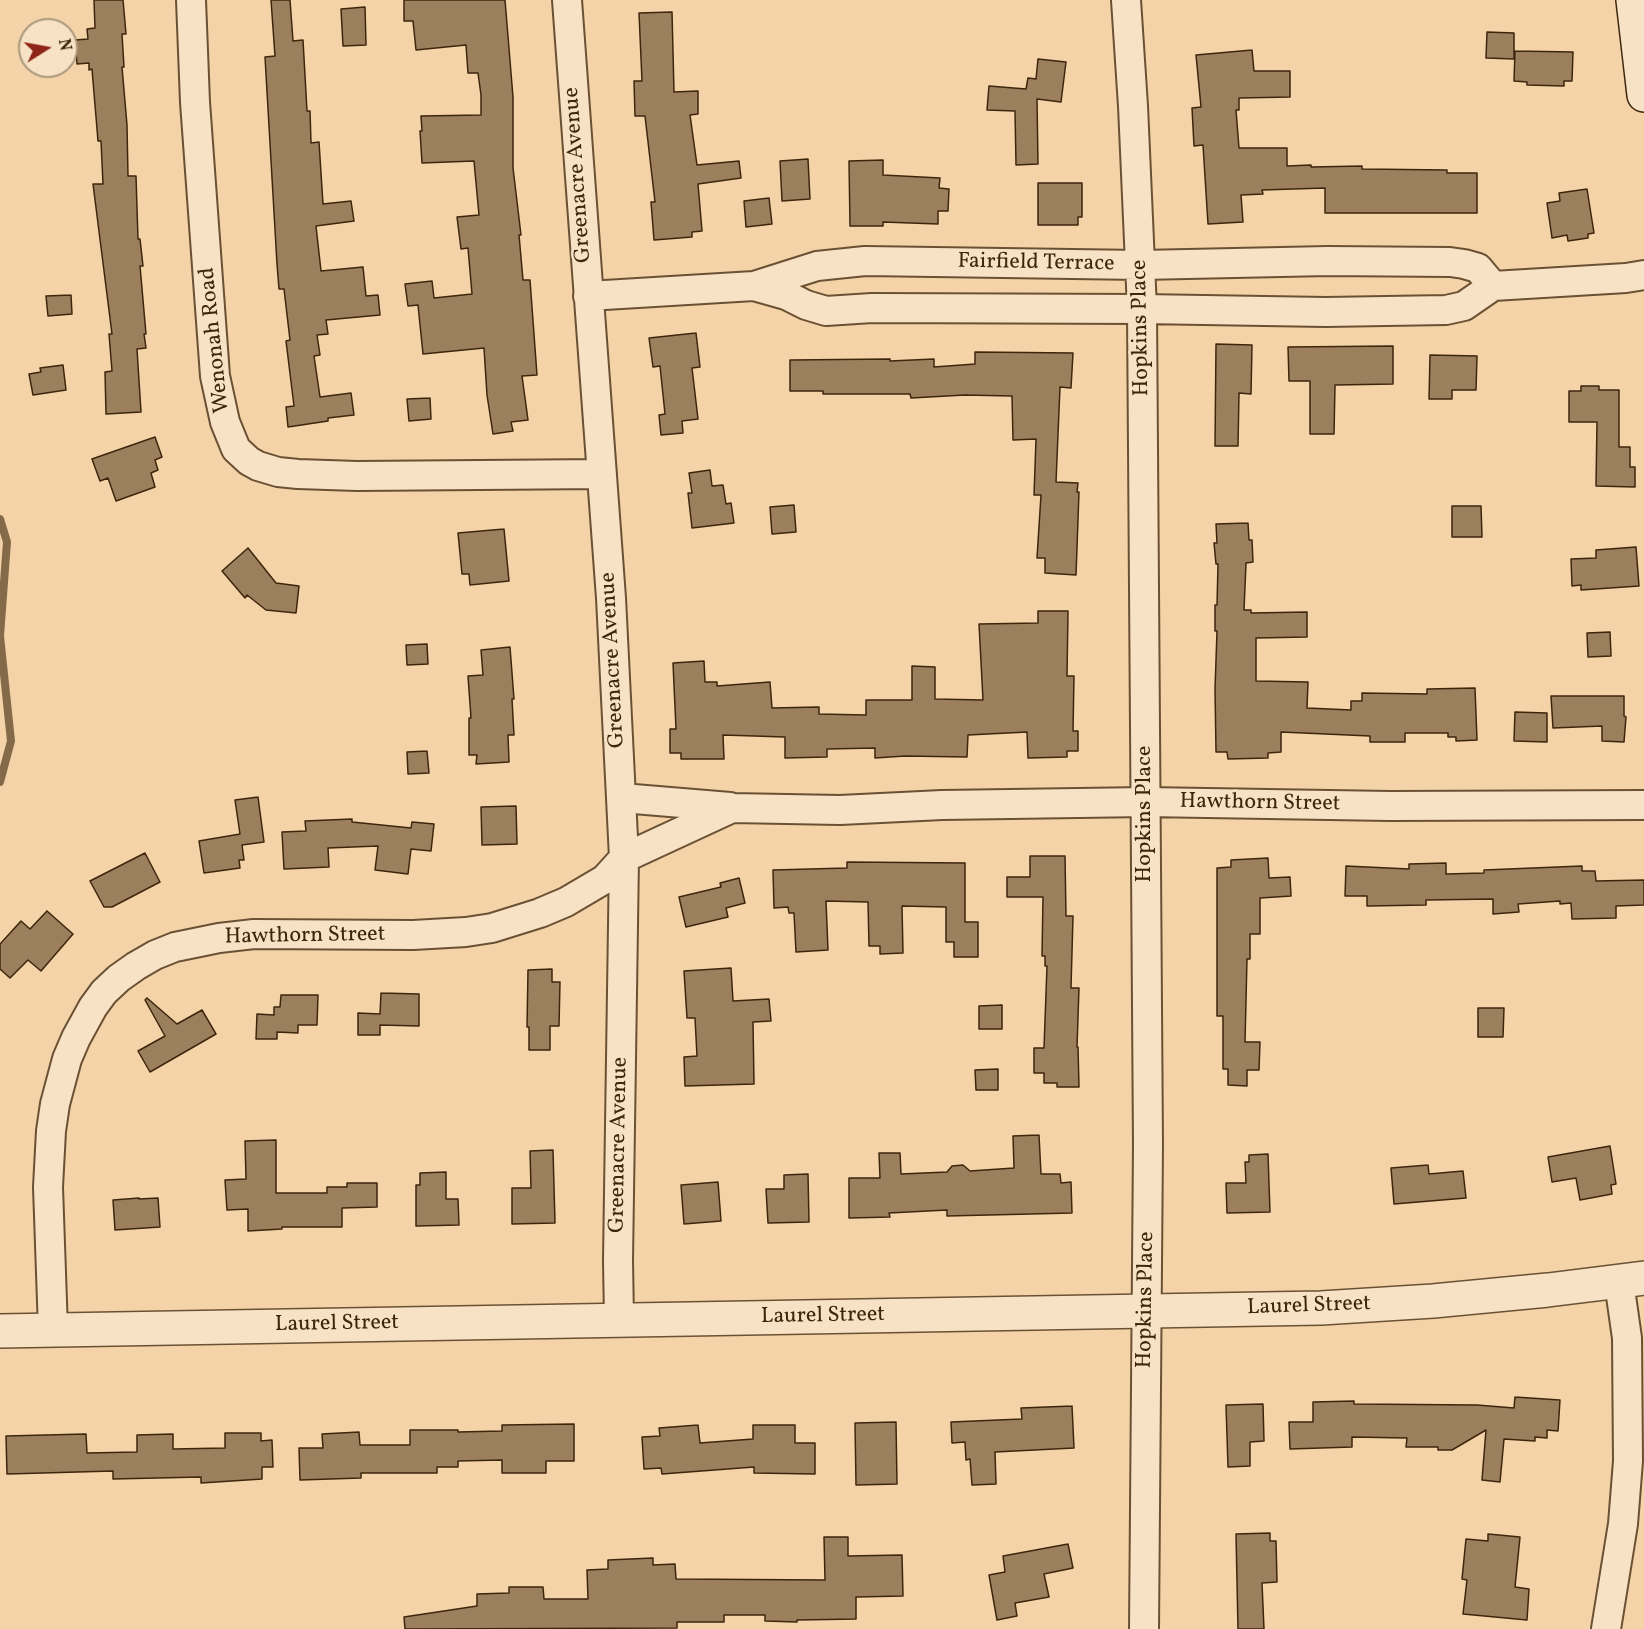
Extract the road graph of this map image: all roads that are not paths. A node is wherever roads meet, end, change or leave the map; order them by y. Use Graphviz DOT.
graph roads {
  1 [pos="191,0"];
  2 [pos="567,0"];
  3 [pos="1126,0"];
  4 [pos="1633,0"];
  5 [pos="1644,95"];
  6 [pos="1141,265"];
  7 [pos="1644,275"];
  8 [pos="1493,285"];
  9 [pos="754,286"];
  10 [pos="588,296"];
  11 [pos="1142,309"];
  12 [pos="602,474"];
  13 [pos="622,798"];
  14 [pos="1146,802"];
  15 [pos="1644,805"];
  16 [pos="732,808"];
  17 [pos="624,858"];
  18 [pos="1631,1280"];
  19 [pos="1147,1311"];
  20 [pos="619,1321"];
  21 [pos="53,1330"];
  22 [pos="0,1331"];
  23 [pos="1144,1629"];
  24 [pos="1606,1629"];
  1 -- 12 [label="street, Wenonah Road"];
  2 -- 10 [label="street, Greenacre Avenue"];
  3 -- 6 [label="street, Hopkins Place"];
  4 -- 5 [label="street"];
  6 -- 8 [label="street, Fairfield Terrace"];
  6 -- 9 [label="street, Fairfield Terrace"];
  6 -- 11 [label="street, Hopkins Place"];
  7 -- 8 [label="street"];
  8 -- 11 [label="street, Fairfield Terrace"];
  9 -- 10 [label="street, Fairfield Terrace"];
  9 -- 11 [label="street, Fairfield Terrace"];
  10 -- 12 [label="street, Greenacre Avenue"];
  11 -- 14 [label="street, Hopkins Place"];
  12 -- 13 [label="street, Greenacre Avenue"];
  13 -- 16 [label="street, Hawthorn Street"];
  13 -- 17 [label="street, Greenacre Avenue"];
  14 -- 15 [label="street, Hawthorn Street"];
  14 -- 16 [label="street, Hawthorn Street"];
  14 -- 19 [label="street, Hopkins Place"];
  16 -- 17 [label="street, Hawthorn Street"];
  17 -- 20 [label="street, Greenacre Avenue"];
  17 -- 21 [label="street, Hawthorn Street"];
  18 -- 19 [label="street, Laurel Street"];
  18 -- 24 [label="street"];
  19 -- 20 [label="street, Laurel Street"];
  19 -- 23 [label="street, Hopkins Place"];
  20 -- 21 [label="street, Laurel Street"];
  21 -- 22 [label="street, Laurel Street"];
}
